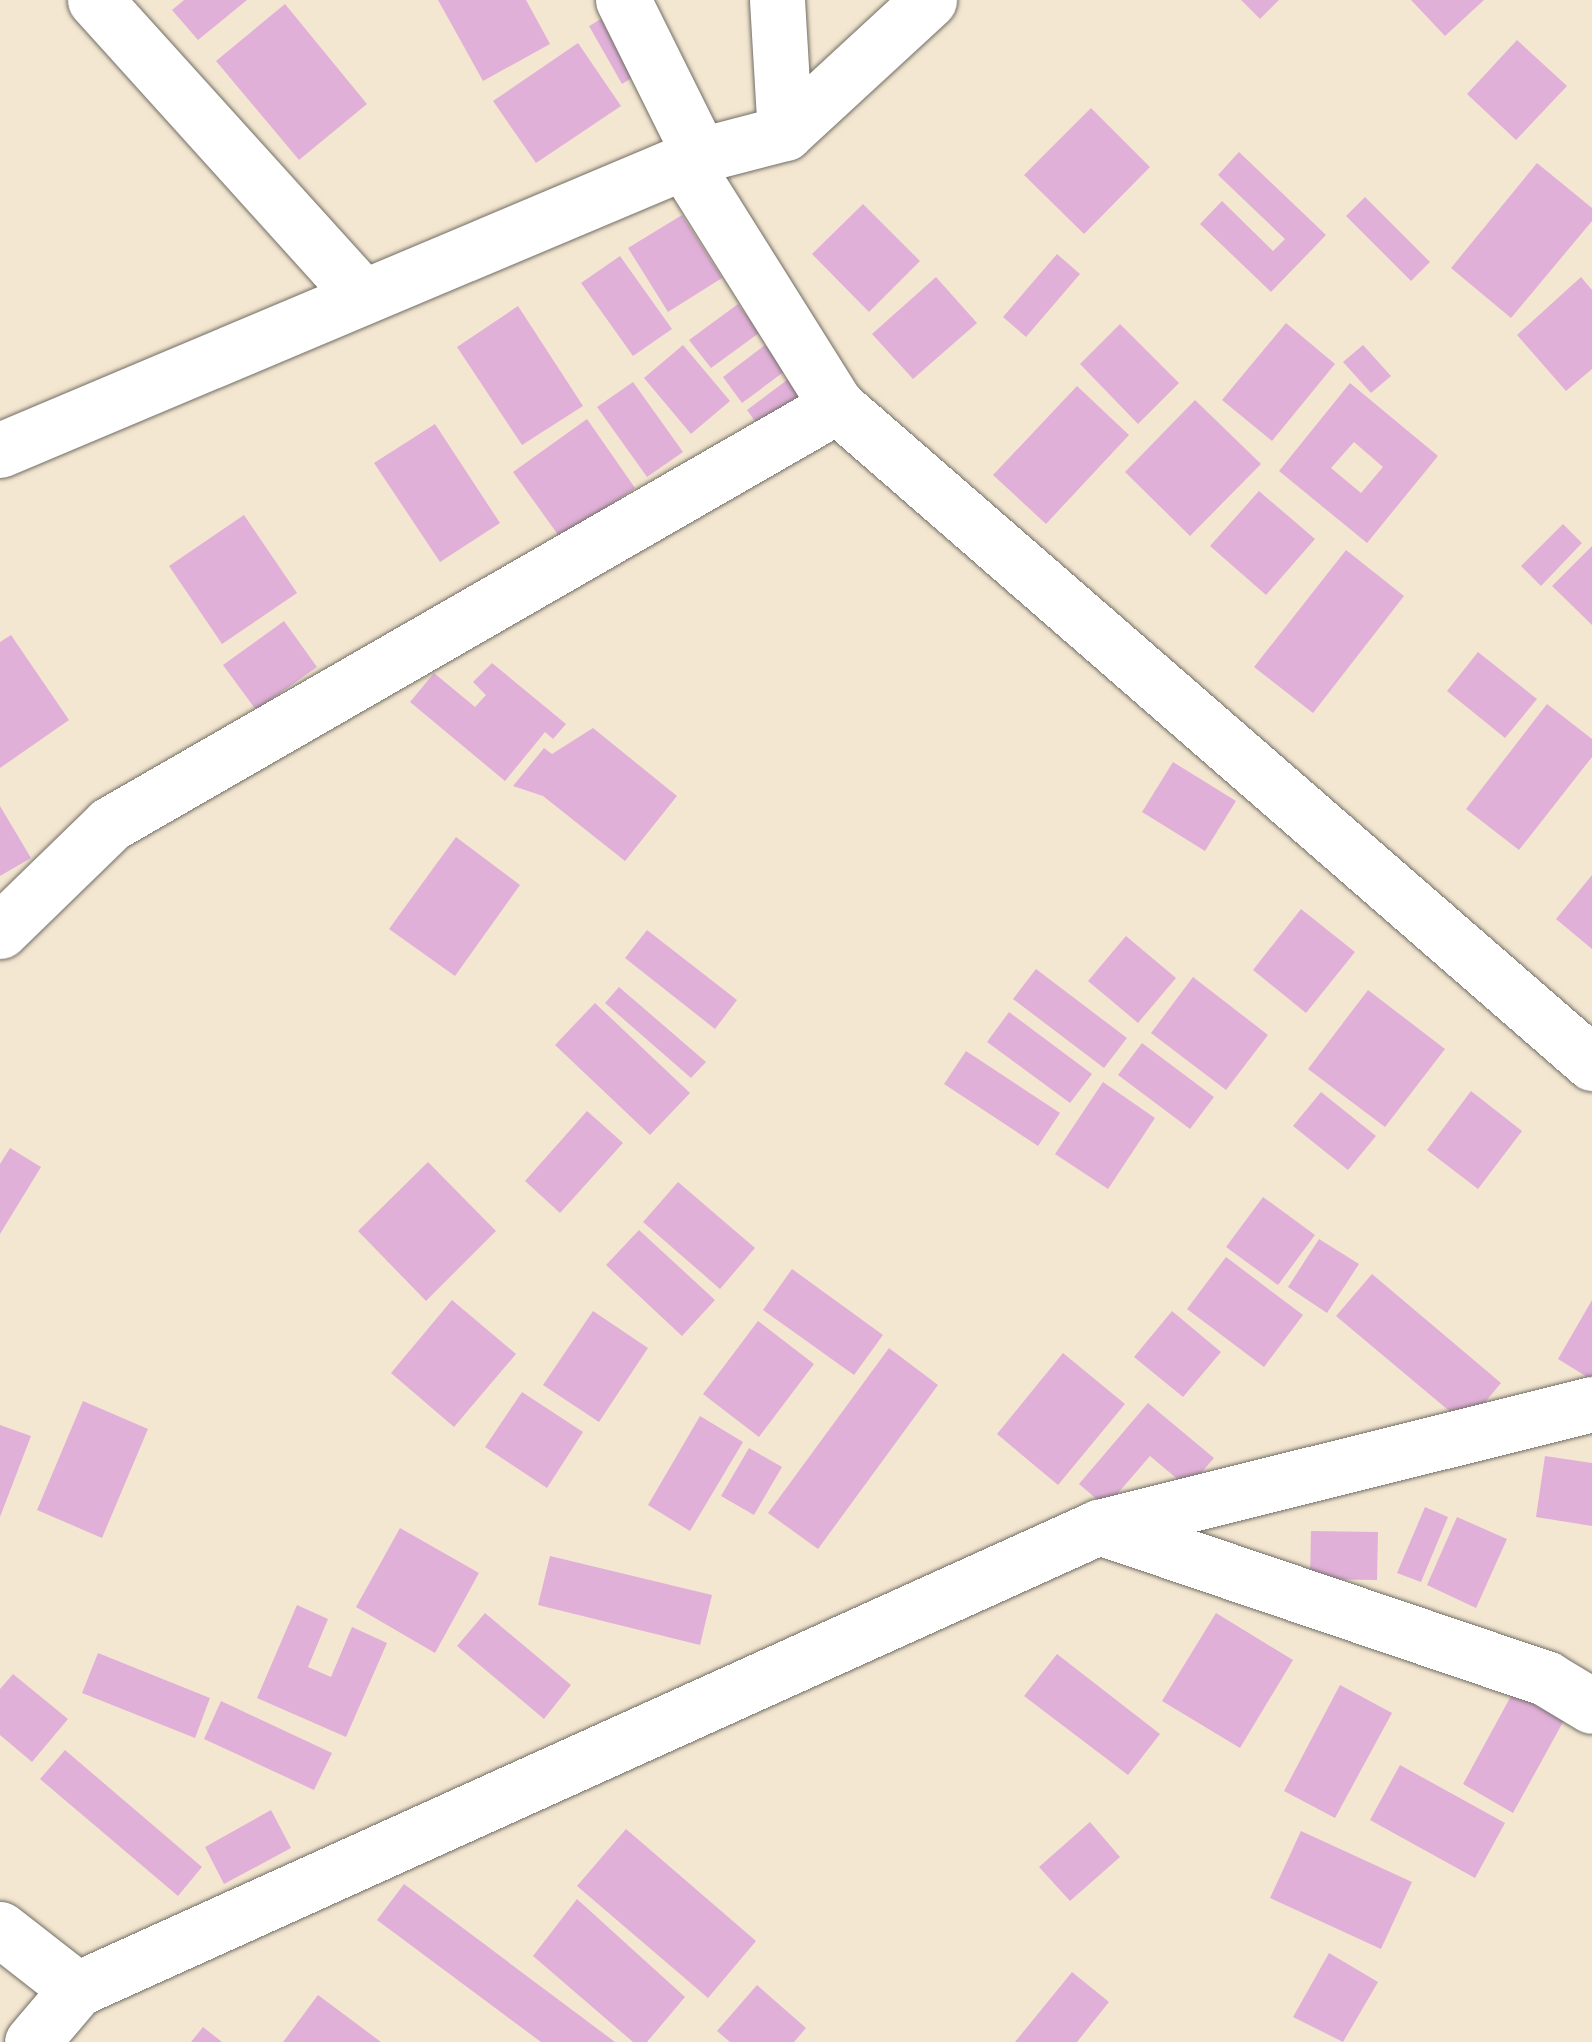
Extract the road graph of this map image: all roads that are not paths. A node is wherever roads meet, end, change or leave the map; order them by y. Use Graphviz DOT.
graph roads {
  1 [pos="94,0"];
  2 [pos="623,0"];
  3 [pos="778,0"];
  4 [pos="929,0"];
  5 [pos="786,133"];
  6 [pos="693,160"];
  7 [pos="361,294"];
  8 [pos="837,406"];
  9 [pos="0,450"];
  10 [pos="0,932"];
  11 [pos="1592,1064"];
  12 [pos="1592,1404"];
  13 [pos="1098,1526"];
  14 [pos="1592,1706"];
  15 [pos="0,1929"];
  16 [pos="77,1990"];
  17 [pos="32,2042"];
  1 -- 7 [label="street"];
  2 -- 6 [label="street"];
  3 -- 5 [label="street"];
  4 -- 5 [label="street"];
  5 -- 6 [label="street"];
  6 -- 7 [label="street"];
  6 -- 8 [label="street"];
  7 -- 9 [label="street"];
  8 -- 10 [label="street"];
  8 -- 11 [label="street"];
  12 -- 13 [label="street"];
  13 -- 14 [label="street"];
  13 -- 16 [label="street"];
  15 -- 16 [label="street"];
  16 -- 17 [label="street"];
}
